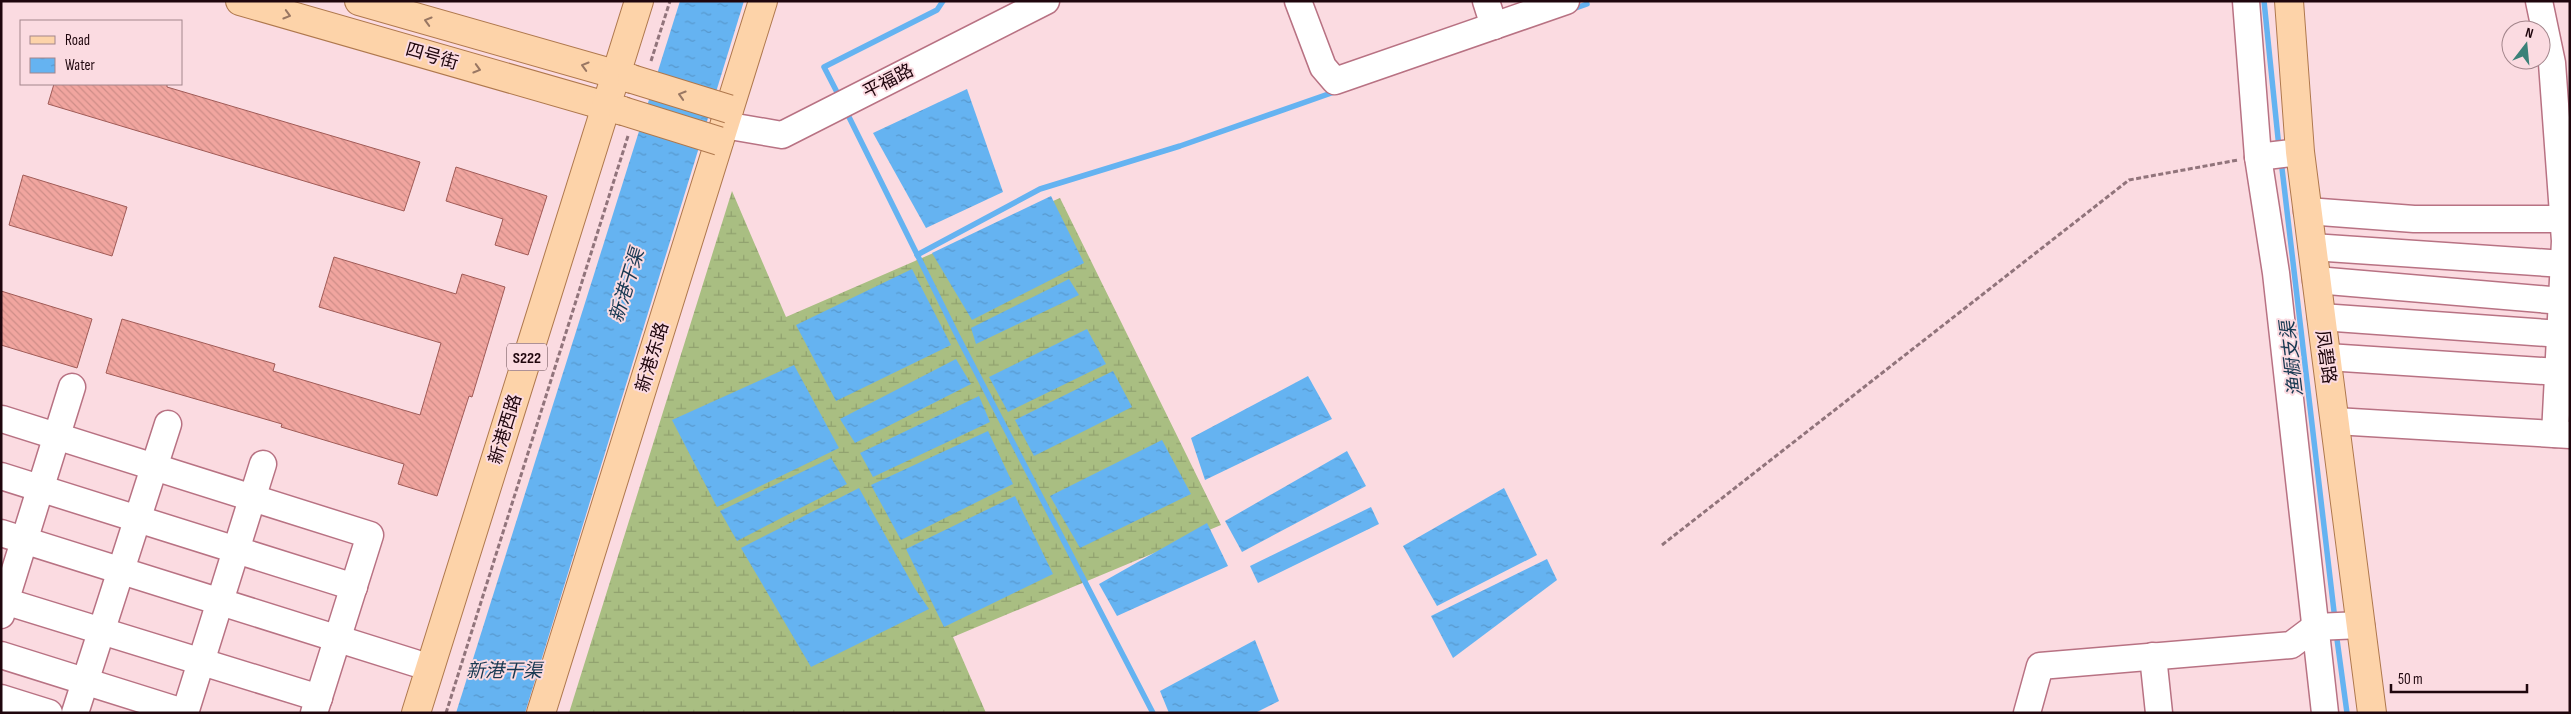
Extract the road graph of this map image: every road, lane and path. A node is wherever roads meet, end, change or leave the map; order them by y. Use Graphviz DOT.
graph roads {
  1 [pos="240,1"];
  2 [pos="358,1"];
  3 [pos="638,1"];
  4 [pos="670,1"];
  5 [pos="763,1"];
  6 [pos="1046,1"];
  7 [pos="1298,1"];
  8 [pos="1486,1"];
  9 [pos="2246,1"];
  10 [pos="2289,1"];
  11 [pos="2539,1"];
  12 [pos="1551,4"];
  13 [pos="1494,26"];
  14 [pos="640,73"];
  15 [pos="626,121"];
  16 [pos="724,125"];
  17 [pos="2300,152"];
  18 [pos="2258,157"];
  19 [pos="2307,211"];
  20 [pos="2564,219"];
  21 [pos="2312,247"];
  22 [pos="2564,264"];
  23 [pos="2316,280"];
  24 [pos="2562,301"];
  25 [pos="2321,317"];
  26 [pos="2560,334"];
  27 [pos="2327,357"];
  28 [pos="2558,372"];
  29 [pos="72,386"];
  30 [pos="2,419"];
  31 [pos="2335,421"];
  32 [pos="168,424"];
  33 [pos="2562,434"];
  34 [pos="56,436"];
  35 [pos="263,464"];
  36 [pos="154,468"];
  37 [pos="1,476"];
  38 [pos="40,488"];
  39 [pos="252,499"];
  40 [pos="138,520"];
  41 [pos="13,537"];
  42 [pos="1662,545"];
  43 [pos="236,551"];
  44 [pos="122,571"];
  45 [pos="354,587"];
  46 [pos="220,602"];
  47 [pos="3,606"];
  48 [pos="2361,625"];
  49 [pos="2315,628"];
  50 [pos="102,632"];
  51 [pos="337,639"];
  52 [pos="1,655"];
  53 [pos="2154,656"];
  54 [pos="201,662"];
  55 [pos="415,663"];
  56 [pos="86,682"];
  57 [pos="1,698"];
  58 [pos="316,705"];
  59 [pos="49,713"];
  60 [pos="76,713"];
  61 [pos="185,713"];
  62 [pos="416,713"];
  63 [pos="446,713"];
  64 [pos="541,713"];
  65 [pos="2027,713"];
  66 [pos="2159,713"];
  67 [pos="2325,713"];
  68 [pos="2372,713"];
  1 -- 15 [label="main road, 四号街, one-way"];
  14 -- 2 [label="main road, 四号街, one-way"];
  3 -- 62 [label="main road, 新港西路 / S222"];
  4 -- 14 [label="path"];
  5 -- 16 [label="main road, 新港东路"];
  6 -- 16 [label="street, 平福路"];
  7 -- 13 [label="street"];
  8 -- 13 [label="street"];
  9 -- 18 [label="street"];
  10 -- 17 [label="main road, 凤碧路"];
  11 -- 20 [label="street"];
  12 -- 13 [label="street"];
  16 -- 14 [label="main road, 四号街, one-way, bridge"];
  15 -- 16 [label="main road, 四号街, bridge"];
  15 -- 63 [label="path"];
  16 -- 64 [label="main road, 新港东路"];
  17 -- 18 [label="street"];
  17 -- 19 [label="main road, 凤碧路"];
  18 -- 42 [label="path"];
  18 -- 49 [label="street"];
  19 -- 20 [label="street"];
  19 -- 21 [label="main road, 凤碧路"];
  20 -- 22 [label="street"];
  21 -- 22 [label="street"];
  21 -- 23 [label="main road, 凤碧路"];
  22 -- 24 [label="street"];
  23 -- 24 [label="street"];
  23 -- 25 [label="main road, 凤碧路"];
  24 -- 26 [label="street"];
  25 -- 26 [label="street"];
  25 -- 27 [label="main road, 凤碧路"];
  26 -- 28 [label="street"];
  27 -- 28 [label="street"];
  27 -- 31 [label="main road, 凤碧路"];
  28 -- 33 [label="street"];
  29 -- 34 [label="street"];
  30 -- 34 [label="street"];
  31 -- 33 [label="street"];
  31 -- 48 [label="main road, 凤碧路"];
  32 -- 36 [label="street"];
  34 -- 36 [label="street"];
  34 -- 38 [label="street"];
  35 -- 39 [label="street"];
  36 -- 39 [label="street"];
  36 -- 40 [label="street"];
  37 -- 38 [label="street"];
  38 -- 40 [label="street"];
  38 -- 41 [label="street"];
  39 -- 43 [label="street"];
  39 -- 45 [label="street"];
  40 -- 43 [label="street"];
  40 -- 44 [label="street"];
  41 -- 44 [label="street"];
  41 -- 47 [label="street"];
  43 -- 45 [label="street"];
  43 -- 46 [label="street"];
  44 -- 46 [label="street"];
  44 -- 50 [label="street"];
  45 -- 51 [label="street"];
  46 -- 51 [label="street"];
  46 -- 54 [label="street"];
  47 -- 50 [label="street"];
  48 -- 49 [label="street"];
  48 -- 68 [label="main road, 凤碧路"];
  49 -- 53 [label="street"];
  49 -- 67 [label="street"];
  50 -- 54 [label="street"];
  50 -- 56 [label="street"];
  51 -- 55 [label="street"];
  51 -- 58 [label="street"];
  52 -- 56 [label="street"];
  53 -- 65 [label="street"];
  53 -- 66 [label="street"];
  54 -- 58 [label="street"];
  54 -- 61 [label="street"];
  56 -- 60 [label="street"];
  56 -- 61 [label="street"];
  57 -- 59 [label="street"];
}
